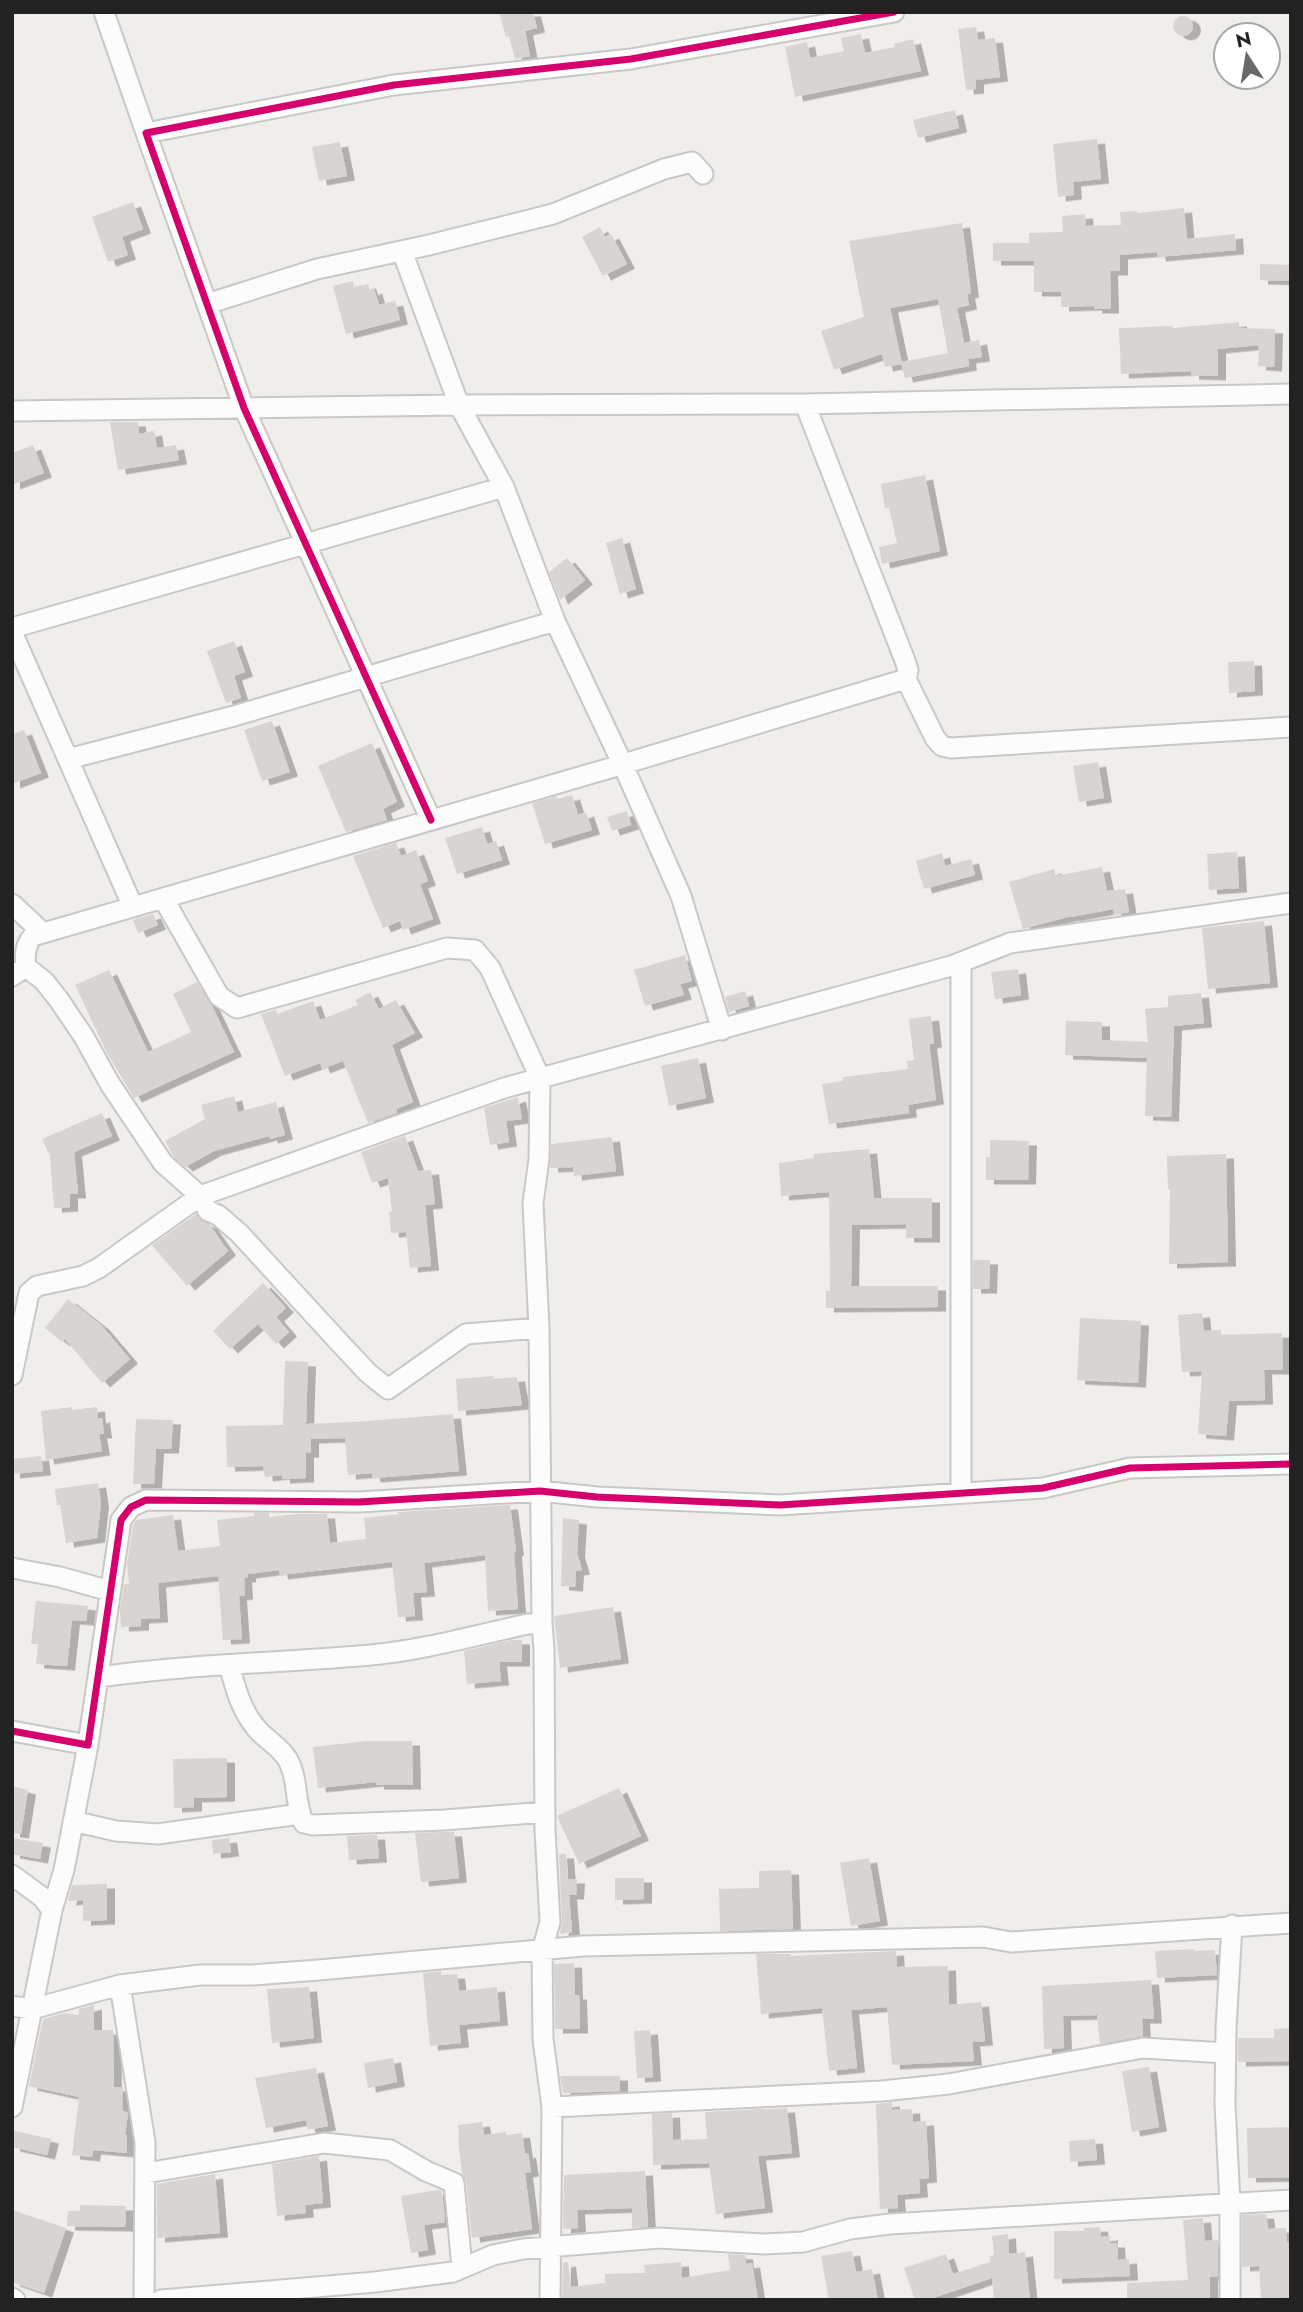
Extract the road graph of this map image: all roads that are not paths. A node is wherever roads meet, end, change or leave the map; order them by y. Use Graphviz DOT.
graph roads {
  1 [pos="104,12"];
  2 [pos="894,12"];
  3 [pos="146,133"];
  4 [pos="703,174"];
  5 [pos="402,251"];
  6 [pos="206,304"];
  7 [pos="1291,394"];
  8 [pos="806,404"];
  9 [pos="459,405"];
  10 [pos="244,408"];
  11 [pos="12,411"];
  12 [pos="504,487"];
  13 [pos="306,544"];
  14 [pos="555,621"];
  15 [pos="12,630"];
  16 [pos="366,677"];
  17 [pos="906,678"];
  18 [pos="1291,727"];
  19 [pos="68,759"];
  20 [pos="623,765"];
  21 [pos="431,820"];
  22 [pos="163,898"];
  23 [pos="1291,903"];
  24 [pos="12,904"];
  25 [pos="133,907"];
  26 [pos="43,933"];
  27 [pos="961,963"];
  28 [pos="19,971"];
  29 [pos="722,1030"];
  30 [pos="540,1079"];
  31 [pos="200,1196"];
  32 [pos="21,1298"];
  33 [pos="539,1328"];
  34 [pos="12,1376"];
  35 [pos="1291,1464"];
  36 [pos="540,1491"];
  37 [pos="961,1493"];
  38 [pos="12,1567"];
  39 [pos="110,1591"];
  40 [pos="542,1623"];
  41 [pos="229,1665"];
  42 [pos="99,1677"];
  43 [pos="12,1731"];
  44 [pos="88,1745"];
  45 [pos="545,1812"];
  46 [pos="300,1814"];
  47 [pos="73,1821"];
  48 [pos="12,1875"];
  49 [pos="52,1910"];
  50 [pos="1291,1923"];
  51 [pos="1232,1925"];
  52 [pos="542,1951"];
  53 [pos="120,1985"];
  54 [pos="12,2006"];
  55 [pos="32,2009"];
  56 [pos="1226,2053"];
  57 [pos="12,2107"];
  58 [pos="552,2107"];
  59 [pos="146,2173"];
  60 [pos="1291,2200"];
  61 [pos="1230,2203"];
  62 [pos="550,2247"];
  63 [pos="462,2267"];
  64 [pos="144,2300"];
  65 [pos="161,2300"];
  66 [pos="550,2300"];
  67 [pos="1230,2300"];
  1 -- 3 [label="street"];
  2 -- 3 [label="street"];
  3 -- 6 [label="street"];
  4 -- 5 [label="street"];
  5 -- 6 [label="street"];
  5 -- 9 [label="street"];
  6 -- 10 [label="street"];
  7 -- 8 [label="street"];
  8 -- 9 [label="street"];
  8 -- 17 [label="street"];
  9 -- 10 [label="street"];
  9 -- 12 [label="street"];
  10 -- 11 [label="street"];
  10 -- 13 [label="street"];
  12 -- 13 [label="street"];
  12 -- 14 [label="street"];
  13 -- 15 [label="street"];
  13 -- 16 [label="street"];
  14 -- 16 [label="street"];
  14 -- 20 [label="street"];
  15 -- 19 [label="street"];
  16 -- 19 [label="street"];
  16 -- 21 [label="street"];
  17 -- 18 [label="street"];
  17 -- 20 [label="street"];
  19 -- 25 [label="street"];
  20 -- 21 [label="street"];
  20 -- 29 [label="street"];
  21 -- 22 [label="street"];
  22 -- 25 [label="street"];
  22 -- 30 [label="street"];
  23 -- 27 [label="street"];
  24 -- 26 [label="street"];
  25 -- 26 [label="street"];
  26 -- 28 [label="street"];
  27 -- 29 [label="street"];
  27 -- 37 [label="street"];
  28 -- 31 [label="street"];
  29 -- 30 [label="street"];
  30 -- 31 [label="street"];
  30 -- 33 [label="street"];
  31 -- 32 [label="street"];
  31 -- 33 [label="street"];
  32 -- 34 [label="street"];
  33 -- 36 [label="street"];
  35 -- 37 [label="street"];
  36 -- 37 [label="street"];
  36 -- 39 [label="street"];
  36 -- 40 [label="street"];
  38 -- 39 [label="street"];
  39 -- 42 [label="street"];
  40 -- 41 [label="street"];
  40 -- 45 [label="street"];
  41 -- 42 [label="street"];
  41 -- 46 [label="street"];
  42 -- 44 [label="street"];
  43 -- 44 [label="street"];
  44 -- 47 [label="street"];
  45 -- 46 [label="street"];
  45 -- 52 [label="street"];
  46 -- 47 [label="street"];
  47 -- 49 [label="street"];
  48 -- 49 [label="street"];
  49 -- 55 [label="street"];
  50 -- 51 [label="street"];
  51 -- 52 [label="street"];
  51 -- 56 [label="street"];
  52 -- 53 [label="street"];
  52 -- 58 [label="street"];
  53 -- 55 [label="street"];
  53 -- 59 [label="street"];
  54 -- 55 [label="street"];
  55 -- 57 [label="street"];
  56 -- 58 [label="street"];
  56 -- 61 [label="street"];
  58 -- 62 [label="street"];
  59 -- 63 [label="street"];
  59 -- 64 [label="street"];
  60 -- 61 [label="street"];
  61 -- 62 [label="street"];
  61 -- 67 [label="street"];
  62 -- 63 [label="street"];
  62 -- 66 [label="street"];
  63 -- 65 [label="street"];
}
